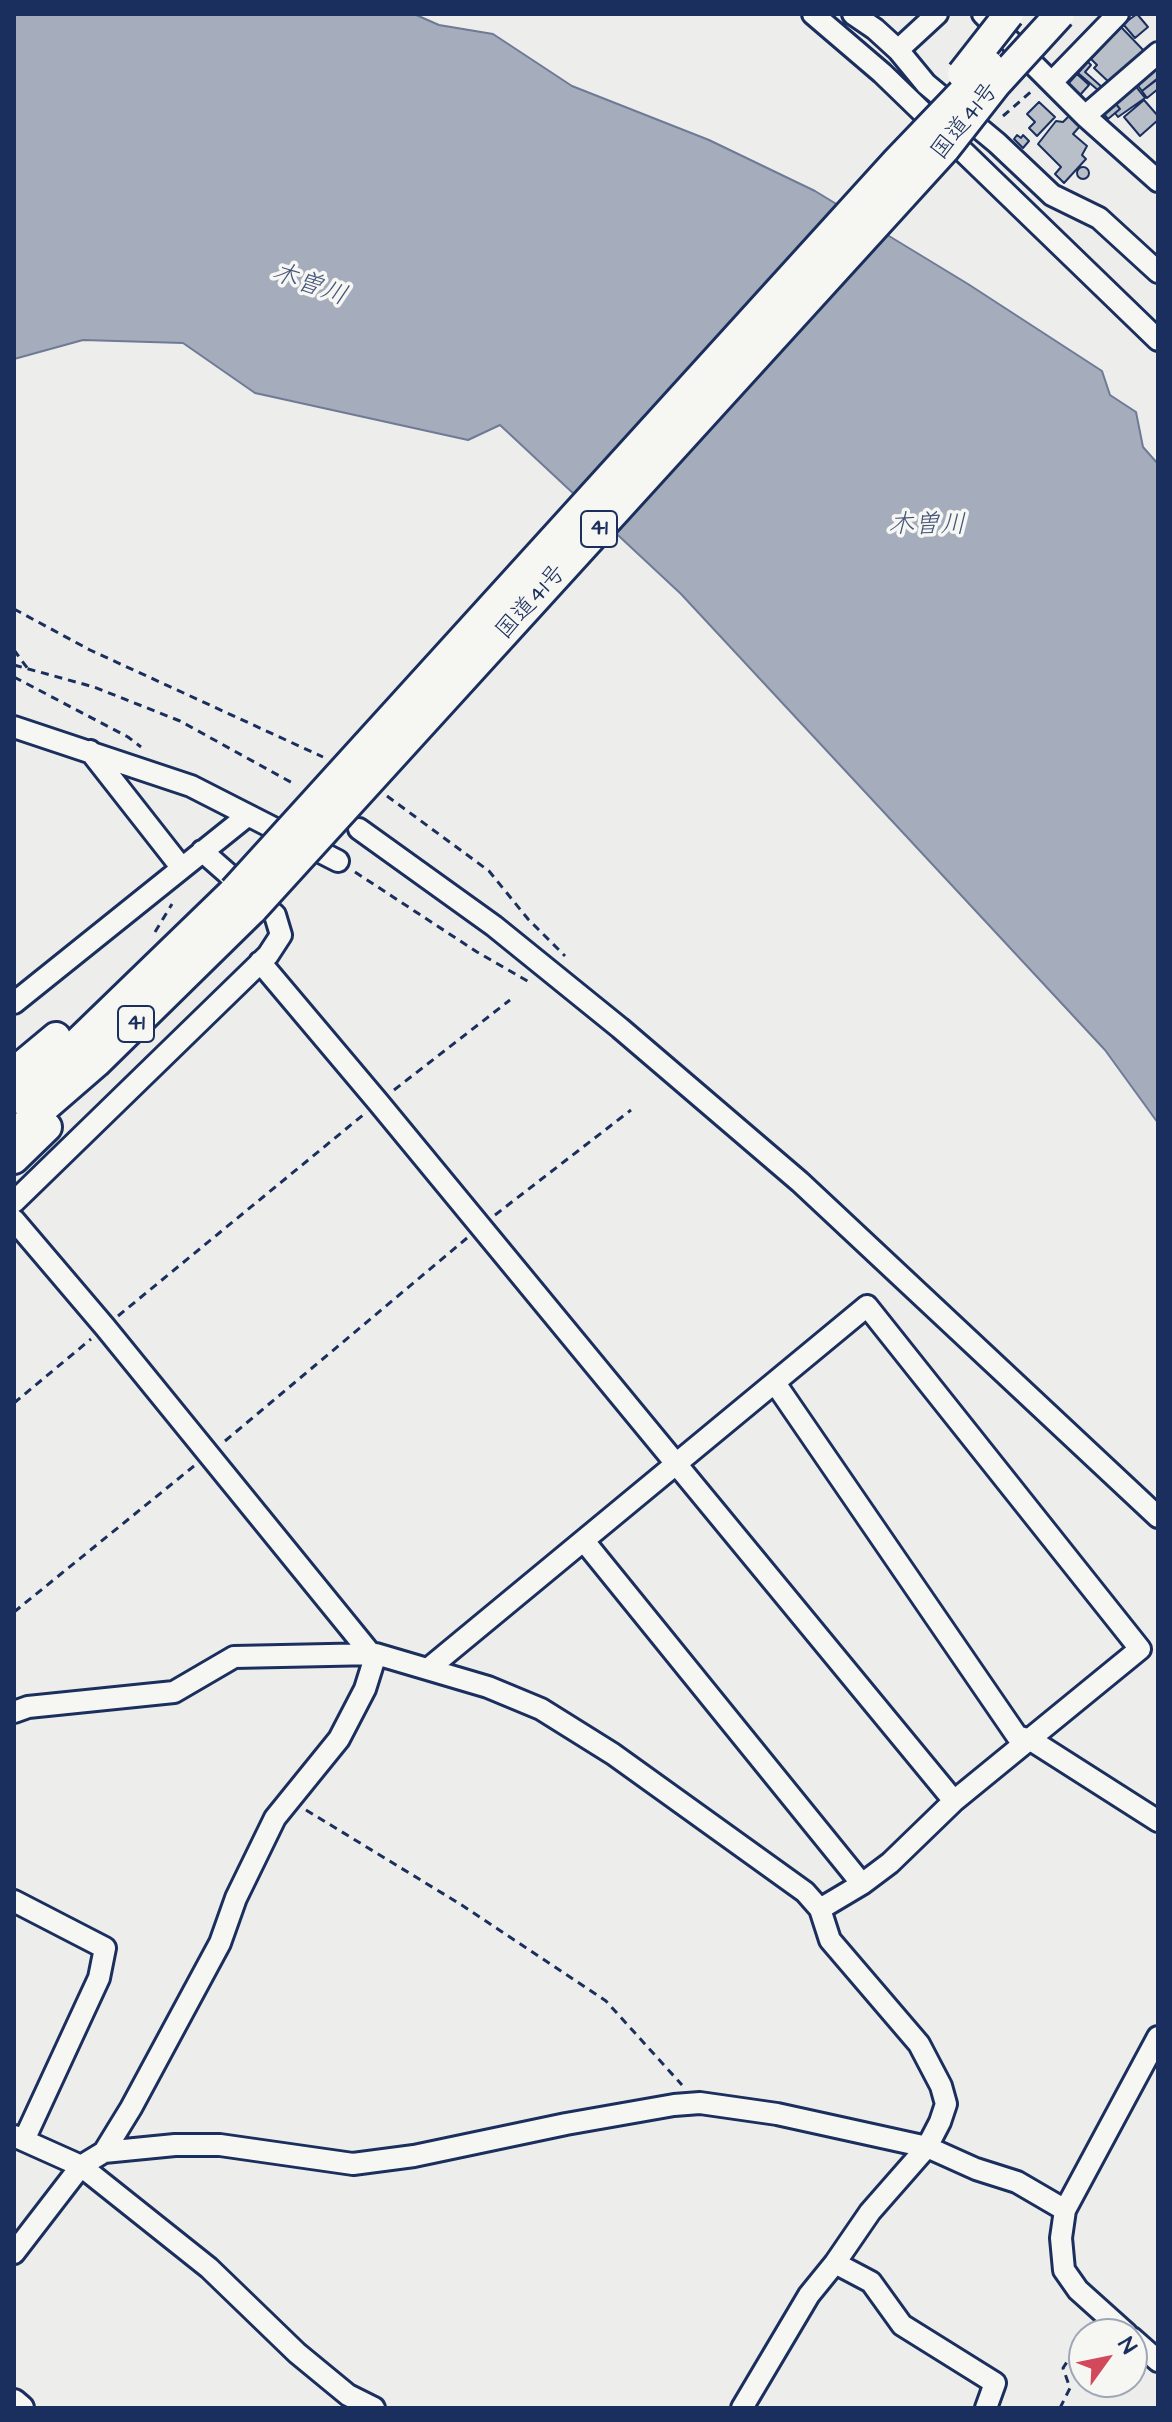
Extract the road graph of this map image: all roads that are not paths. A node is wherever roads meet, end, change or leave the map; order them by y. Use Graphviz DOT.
graph roads {
  1 [pos="813,14"];
  2 [pos="853,14"];
  3 [pos="937,14"];
  4 [pos="991,14"];
  5 [pos="1036,14"];
  6 [pos="1060,14"];
  7 [pos="1076,14"];
  8 [pos="1118,14"];
  9 [pos="898,50"];
  10 [pos="1158,53"];
  11 [pos="1051,79"];
  12 [pos="1085,116"];
  13 [pos="945,149"];
  14 [pos="897,161"];
  15 [pos="1158,181"];
  16 [pos="1158,272"];
  17 [pos="1158,340"];
  18 [pos="14,727"];
  19 [pos="90,751"];
  20 [pos="247,816"];
  21 [pos="359,829"];
  22 [pos="202,851"];
  23 [pos="338,861"];
  24 [pos="181,867"];
  25 [pos="243,900"];
  26 [pos="181,943"];
  27 [pos="260,962"];
  28 [pos="14,1003"];
  29 [pos="96,1063"];
  30 [pos="14,1072"];
  31 [pos="14,1099"];
  32 [pos="14,1134"];
  33 [pos="14,1159"];
  34 [pos="14,1202"];
  35 [pos="14,1220"];
  36 [pos="775,1383"];
  37 [pos="677,1464"];
  38 [pos="1158,1517"];
  39 [pos="584,1541"];
  40 [pos="373,1654"];
  41 [pos="428,1669"];
  42 [pos="14,1712"];
  43 [pos="1031,1740"];
  44 [pos="954,1801"];
  45 [pos="1158,1821"];
  46 [pos="862,1884"];
  47 [pos="14,1901"];
  48 [pos="820,1909"];
  49 [pos="1158,2037"];
  50 [pos="19,2138"];
  51 [pos="927,2147"];
  52 [pos="104,2152"];
  53 [pos="81,2166"];
  54 [pos="1065,2210"];
  55 [pos="14,2253"];
  56 [pos="835,2263"];
  57 [pos="1109,2318"];
  58 [pos="14,2402"];
  59 [pos="21,2408"];
  60 [pos="374,2408"];
  61 [pos="742,2408"];
  62 [pos="986,2408"];
  1 -- 17 [label="street"];
  2 -- 9 [label="street"];
  3 -- 9 [label="street"];
  4 -- 11 [label="street"];
  4 -- 14 [label="highway, bridge"];
  5 -- 14 [label="highway, 国道41号 / 41, bridge"];
  6 -- 13 [label="highway, 国道41号 / 41, bridge"];
  7 -- 13 [label="highway, bridge"];
  8 -- 11 [label="street"];
  9 -- 16 [label="street"];
  10 -- 12 [label="street"];
  11 -- 12 [label="street"];
  12 -- 15 [label="street"];
  13 -- 25 [label="highway, 国道41号 / 41, bridge"];
  14 -- 25 [label="highway, 国道41号 / 41, bridge"];
  18 -- 19 [label="street"];
  19 -- 20 [label="street"];
  19 -- 24 [label="street"];
  20 -- 22 [label="street"];
  20 -- 23 [label="street"];
  21 -- 38 [label="street"];
  22 -- 24 [label="street"];
  22 -- 27 [label="street"];
  24 -- 28 [label="street"];
  25 -- 26 [label="highway, 国道41号 / 41"];
  25 -- 29 [label="highway, 国道41号 / 41"];
  26 -- 30 [label="highway"];
  26 -- 31 [label="highway, 国道41号 / 41"];
  27 -- 34 [label="street"];
  27 -- 37 [label="street"];
  29 -- 32 [label="highway, 国道41号 / 41"];
  29 -- 33 [label="highway"];
  35 -- 40 [label="street"];
  36 -- 37 [label="street"];
  36 -- 43 [label="street"];
  36 -- 43 [label="street"];
  37 -- 39 [label="street"];
  37 -- 44 [label="street"];
  39 -- 41 [label="street"];
  39 -- 46 [label="street"];
  40 -- 41 [label="street"];
  40 -- 42 [label="street"];
  40 -- 52 [label="street"];
  41 -- 48 [label="street"];
  43 -- 44 [label="street"];
  43 -- 45 [label="street"];
  44 -- 46 [label="street"];
  46 -- 48 [label="street"];
  47 -- 50 [label="street"];
  48 -- 51 [label="street"];
  49 -- 54 [label="street"];
  50 -- 53 [label="street"];
  51 -- 52 [label="street"];
  51 -- 54 [label="street"];
  51 -- 56 [label="street"];
  52 -- 53 [label="street"];
  53 -- 55 [label="street"];
  53 -- 60 [label="street"];
  54 -- 57 [label="street"];
  56 -- 61 [label="street"];
  56 -- 62 [label="street"];
  58 -- 59 [label="main road"];
}
